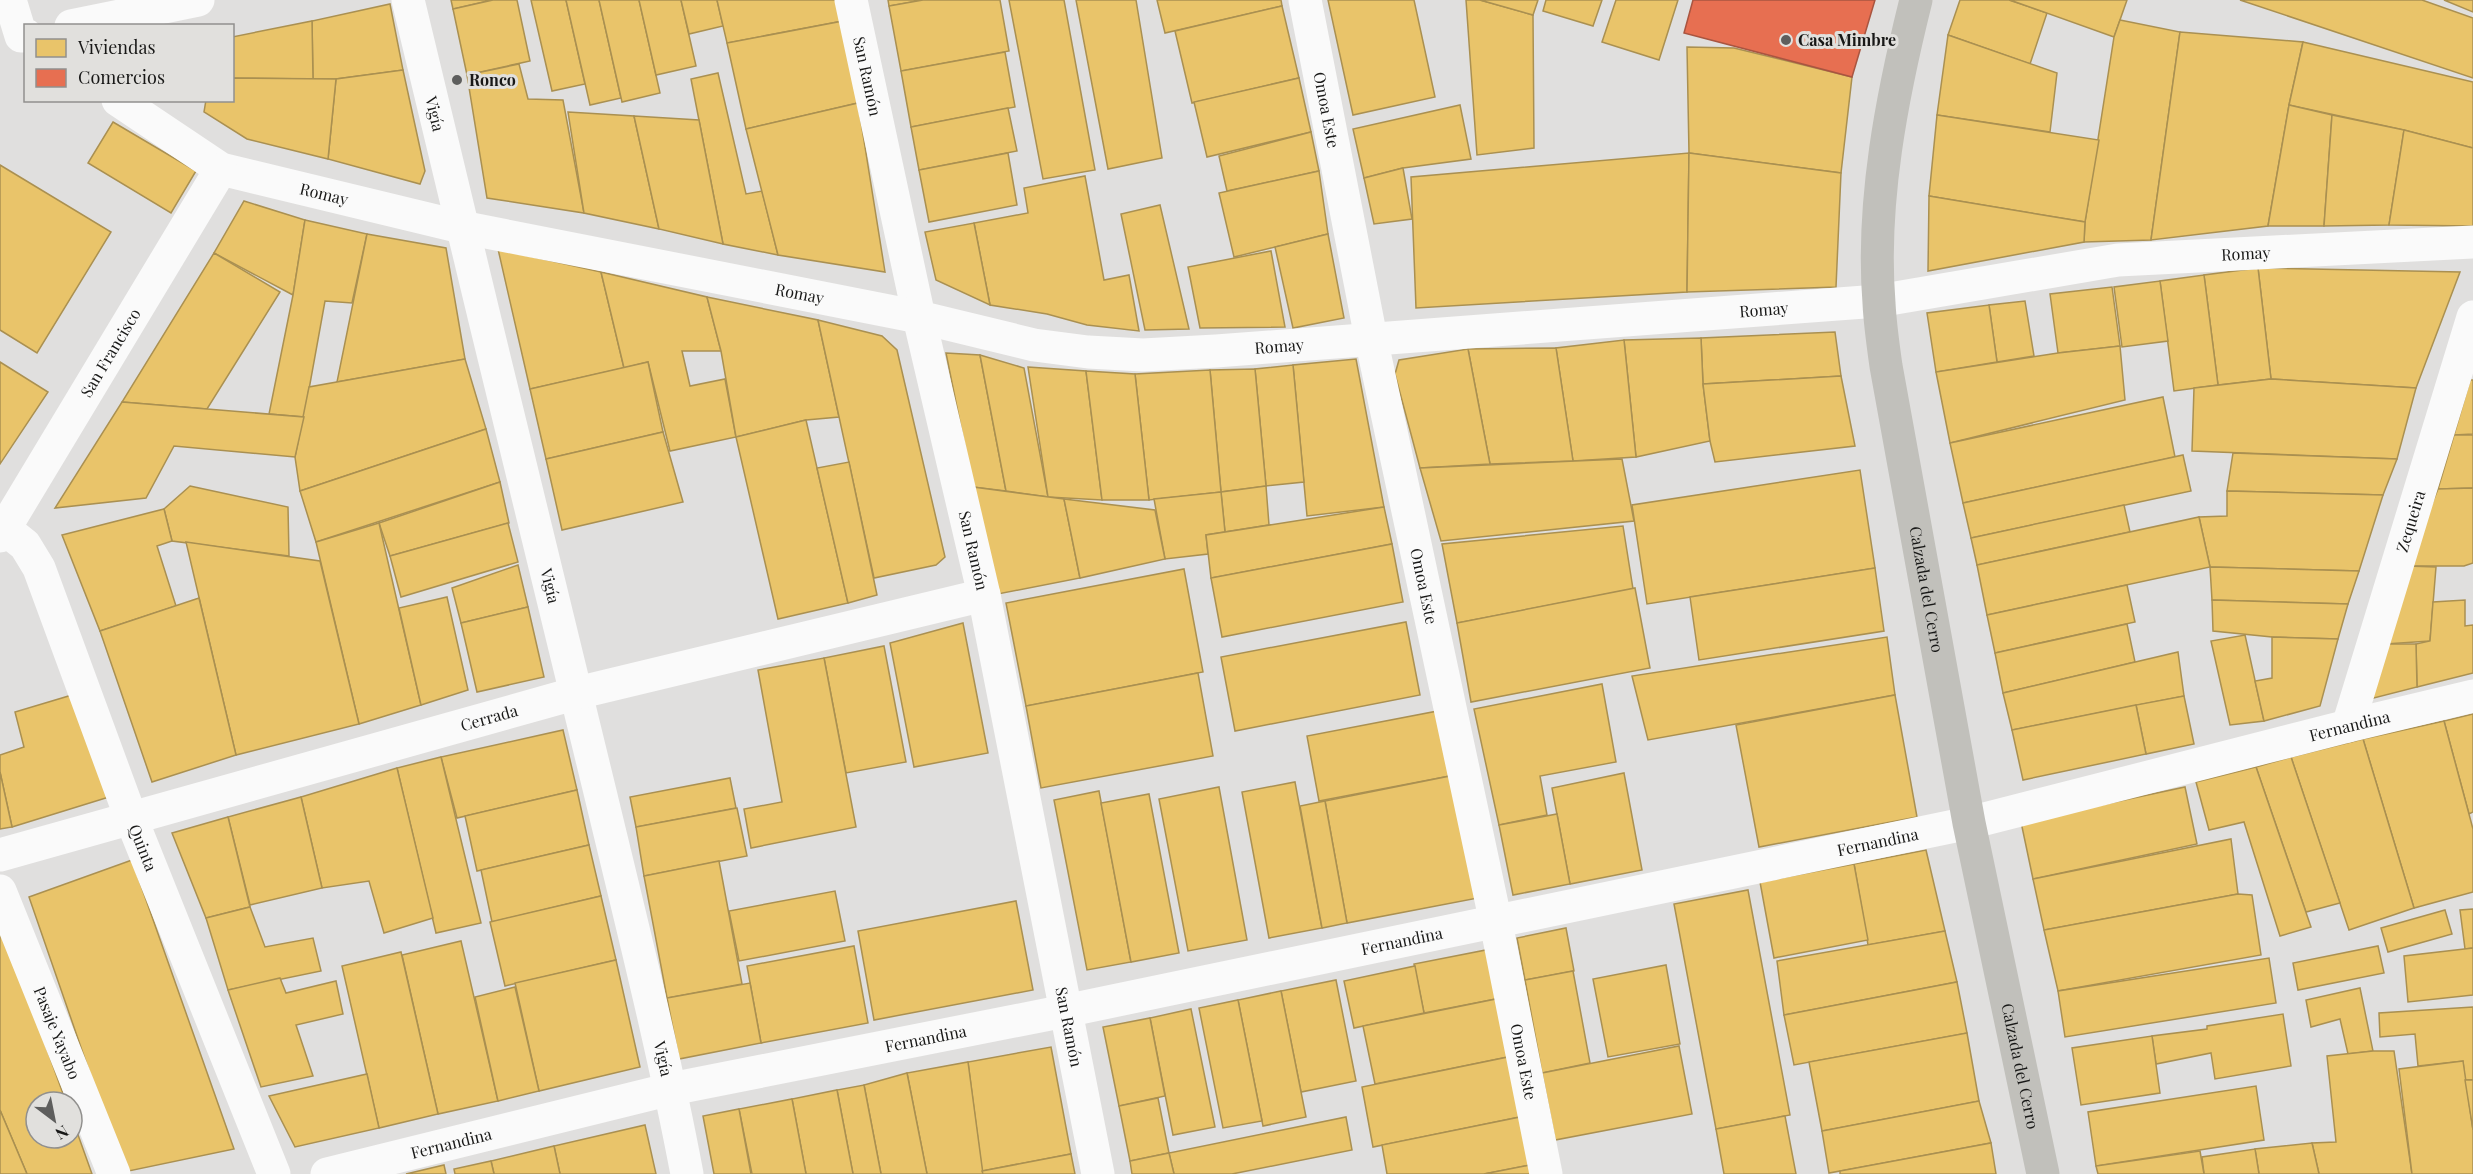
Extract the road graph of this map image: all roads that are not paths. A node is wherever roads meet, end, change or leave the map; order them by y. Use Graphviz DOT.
graph roads {
  1 [pos="10,0"];
  2 [pos="198,0"];
  3 [pos="408,0"];
  4 [pos="851,0"];
  5 [pos="1305,0"];
  6 [pos="1916,0"];
  7 [pos="81,24"];
  8 [pos="18,33"];
  9 [pos="121,102"];
  10 [pos="220,168"];
  11 [pos="461,227"];
  12 [pos="2473,242"];
  13 [pos="1878,301"];
  14 [pos="920,317"];
  15 [pos="2473,317"];
  16 [pos="1371,338"];
  17 [pos="2,533"];
  18 [pos="984,595"];
  19 [pos="577,693"];
  20 [pos="2473,696"];
  21 [pos="2348,726"];
  22 [pos="131,818"];
  23 [pos="1969,823"];
  24 [pos="0,855"];
  25 [pos="0,891"];
  26 [pos="1496,922"];
  27 [pos="1065,1011"];
  28 [pos="671,1089"];
  29 [pos="114,1174"];
  30 [pos="274,1174"];
  31 [pos="327,1174"];
  32 [pos="687,1174"];
  33 [pos="1098,1174"];
  34 [pos="1546,1174"];
  35 [pos="2043,1174"];
  1 -- 8 [label="street"];
  2 -- 7 [label="street"];
  3 -- 11 [label="street, Vigía"];
  4 -- 14 [label="street, San Ramón"];
  5 -- 16 [label="street, Omoa Este"];
  6 -- 13 [label="main road, Calzada del Cerro"];
  9 -- 10 [label="street, Romay"];
  10 -- 11 [label="street, Romay"];
  10 -- 17 [label="street, San Francisco"];
  11 -- 14 [label="street, Romay"];
  11 -- 19 [label="street, Vigía"];
  12 -- 13 [label="street, Romay"];
  13 -- 16 [label="street, Romay"];
  13 -- 23 [label="main road, Calzada del Cerro"];
  14 -- 16 [label="street, Romay"];
  14 -- 18 [label="street, San Ramón"];
  15 -- 21 [label="street, Zequeira"];
  16 -- 26 [label="street, Omoa Este"];
  17 -- 22 [label="street, Quinta"];
  18 -- 19 [label="street, Cerrada"];
  18 -- 27 [label="street, San Ramón"];
  19 -- 22 [label="street, Cerrada"];
  19 -- 28 [label="street, Vigía"];
  20 -- 21 [label="street, Fernandina"];
  21 -- 23 [label="street, Fernandina"];
  22 -- 24 [label="street, Cerrada"];
  22 -- 30 [label="street, Quinta"];
  23 -- 26 [label="street, Fernandina"];
  23 -- 35 [label="main road, Calzada del Cerro"];
  25 -- 29 [label="street, Pasaje Yayabo"];
  26 -- 27 [label="street, Fernandina"];
  26 -- 34 [label="street, Omoa Este"];
  27 -- 28 [label="street, Fernandina"];
  27 -- 33 [label="street, San Ramón"];
  28 -- 31 [label="street, Fernandina"];
  28 -- 32 [label="street, Vigía"];
}
